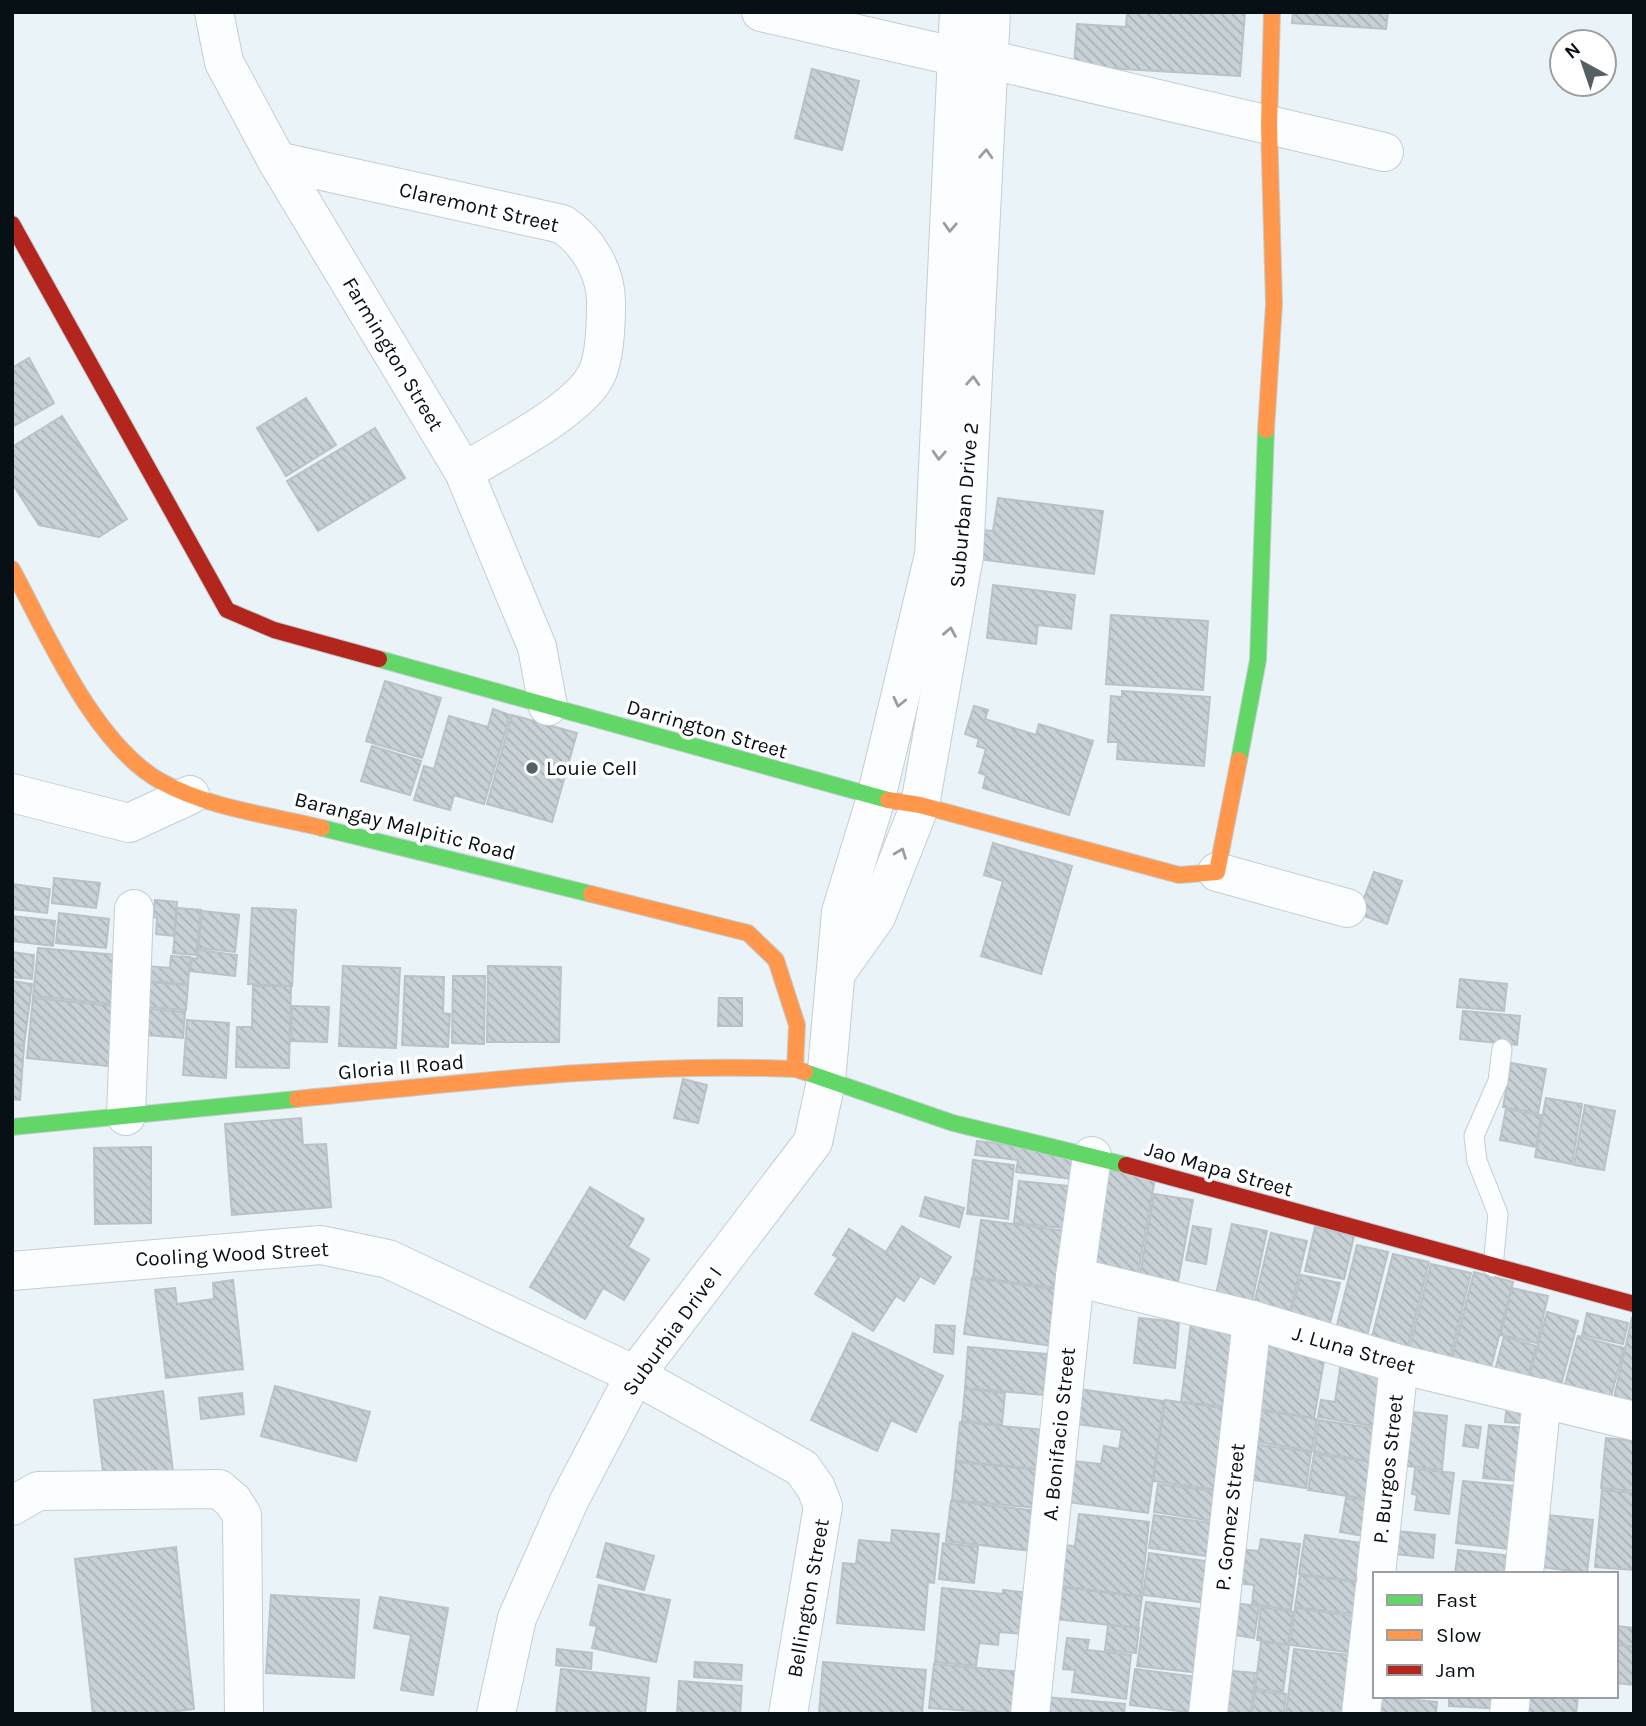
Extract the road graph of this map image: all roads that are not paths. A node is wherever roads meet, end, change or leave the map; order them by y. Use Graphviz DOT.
graph roads {
  1 [pos="214,12"];
  2 [pos="761,12"];
  3 [pos="959,12"];
  4 [pos="991,12"];
  5 [pos="1272,12"];
  6 [pos="975,58"];
  7 [pos="1269,125"];
  8 [pos="1384,152"];
  9 [pos="277,161"];
  10 [pos="12,224"];
  11 [pos="464,472"];
  12 [pos="12,569"];
  13 [pos="548,706"];
  14 [pos="12,793"];
  15 [pos="190,795"];
  16 [pos="876,799"];
  17 [pos="920,805"];
  18 [pos="1217,872"];
  19 [pos="1347,908"];
  20 [pos="134,909"];
  21 [pos="836,973"];
  22 [pos="1502,1049"];
  23 [pos="810,1075"];
  24 [pos="126,1115"];
  25 [pos="12,1127"];
  26 [pos="1092,1156"];
  27 [pos="1493,1267"];
  28 [pos="12,1271"];
  29 [pos="1075,1277"];
  30 [pos="1634,1304"];
  31 [pos="1252,1321"];
  32 [pos="1399,1364"];
  33 [pos="635,1375"];
  34 [pos="1542,1398"];
  35 [pos="1634,1421"];
  36 [pos="12,1506"];
  37 [pos="1376,1572"];
  38 [pos="1524,1572"];
  39 [pos="1373,1605"];
  40 [pos="251,1713"];
  41 [pos="496,1714"];
  42 [pos="788,1714"];
  43 [pos="1030,1714"];
  44 [pos="1208,1714"];
  45 [pos="1361,1714"];
  1 -- 9 [label="street, Farmington Street"];
  2 -- 6 [label="street"];
  3 -- 6 [label="street, Suburban Drive 2"];
  4 -- 6 [label="street, Suburban Drive 2"];
  5 -- 7 [label="street"];
  6 -- 7 [label="street"];
  6 -- 16 [label="street, Suburban Drive 2, one-way"];
  17 -- 6 [label="street, Suburban Drive 2, one-way"];
  7 -- 8 [label="street"];
  7 -- 18 [label="street"];
  9 -- 11 [label="street, Farmington Street"];
  9 -- 11 [label="street, Claremont Street"];
  10 -- 13 [label="street, Darrington Street"];
  11 -- 13 [label="street, Farmington Street"];
  12 -- 15 [label="street, Barangay Malpitic Road"];
  13 -- 16 [label="street, Darrington Street"];
  14 -- 15 [label="street"];
  15 -- 23 [label="street, Barangay Malpitic Road"];
  16 -- 17 [label="street, Darrington Street"];
  16 -- 21 [label="street, Suburban Drive 2"];
  17 -- 18 [label="street, Darrington Street"];
  21 -- 17 [label="street, Suburban Drive 2, one-way"];
  18 -- 19 [label="street"];
  20 -- 24 [label="street"];
  21 -- 23 [label="street, Suburban Drive 2"];
  22 -- 27 [label="lane"];
  23 -- 24 [label="street, Gloria II Road"];
  23 -- 26 [label="street, Jao Mapa Street"];
  23 -- 33 [label="street, Suburbia Drive I"];
  24 -- 25 [label="street, Gloria II Road"];
  26 -- 27 [label="street, Jao Mapa Street"];
  26 -- 29 [label="street, A. Bonifacio Street"];
  27 -- 30 [label="street, Jao Mapa Street"];
  28 -- 33 [label="street, Cooling Wood Street"];
  29 -- 31 [label="street, J. Luna Street"];
  29 -- 43 [label="street, A. Bonifacio Street"];
  31 -- 32 [label="street, J. Luna Street"];
  31 -- 44 [label="street, P. Gomez Street"];
  32 -- 34 [label="street, J. Luna Street"];
  32 -- 37 [label="street, P. Burgos Street"];
  33 -- 41 [label="street, Suburbia Drive I"];
  33 -- 42 [label="street, Bellington Street"];
  34 -- 35 [label="street, J. Luna Street"];
  34 -- 38 [label="street"];
  36 -- 40 [label="street"];
  39 -- 45 [label="street"];
}
